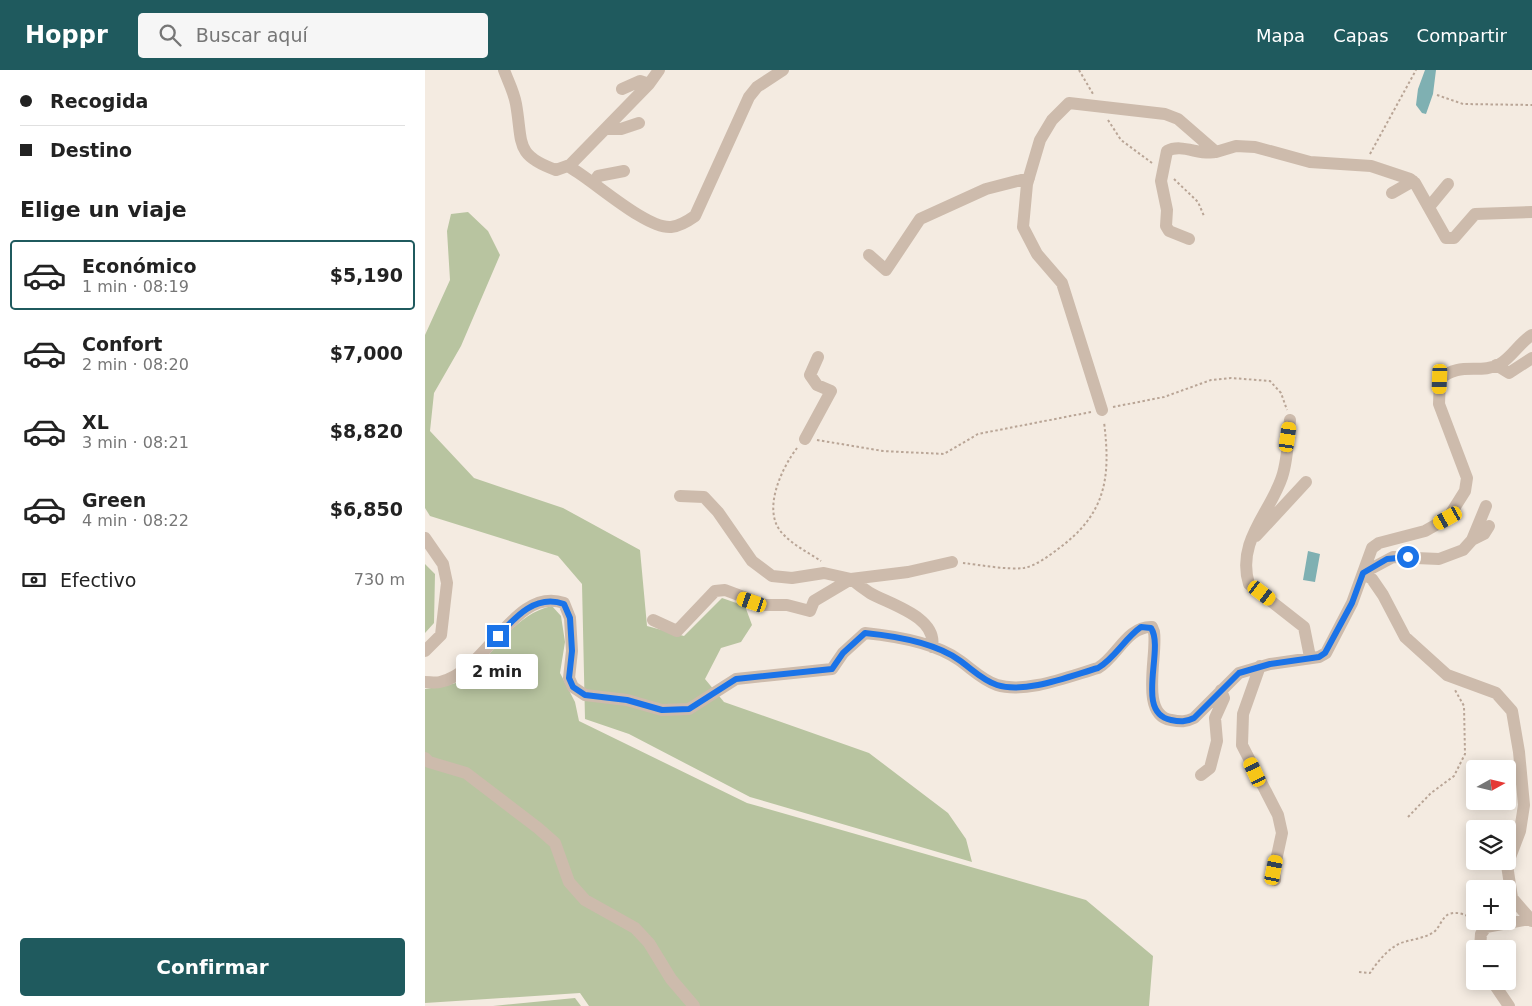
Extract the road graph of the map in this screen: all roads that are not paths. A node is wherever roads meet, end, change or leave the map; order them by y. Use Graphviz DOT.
graph roads {
  1 [pos="504,70"];
  2 [pos="659,70"];
  3 [pos="779,72"];
  4 [pos="649,84"];
  5 [pos="622,89"];
  6 [pos="639,123"];
  7 [pos="606,129"];
  8 [pos="1216,152"];
  9 [pos="570,164"];
  10 [pos="624,172"];
  11 [pos="1029,178"];
  12 [pos="1413,182"];
  13 [pos="593,183"];
  14 [pos="1448,184"];
  15 [pos="1393,192"];
  16 [pos="1429,207"];
  17 [pos="1532,212"];
  18 [pos="1189,239"];
  19 [pos="869,255"];
  20 [pos="1532,335"];
  21 [pos="818,357"];
  22 [pos="1532,358"];
  23 [pos="1496,365"];
  24 [pos="1102,410"];
  25 [pos="1291,420"];
  26 [pos="805,439"];
  27 [pos="1306,482"];
  28 [pos="680,496"];
  29 [pos="1486,506"];
  30 [pos="1489,526"];
  31 [pos="425,538"];
  32 [pos="1472,540"];
  33 [pos="1250,541"];
  34 [pos="952,562"];
  35 [pos="1363,573"];
  36 [pos="851,579"];
  37 [pos="653,620"];
  38 [pos="932,647"];
  39 [pos="425,651"];
  40 [pos="1310,657"];
  41 [pos="1260,666"];
  42 [pos="425,682"];
  43 [pos="1221,690"];
  44 [pos="425,758"];
  45 [pos="1201,775"];
  46 [pos="1275,880"];
  47 [pos="1531,920"];
  48 [pos="1481,940"];
  49 [pos="1498,990"];
  50 [pos="694,1006"];
  51 [pos="1509,1006"];
  1 -- 9 [label="street"];
  2 -- 4 [label="street"];
  3 -- 13 [label="street"];
  4 -- 5 [label="street"];
  4 -- 7 [label="street"];
  6 -- 7 [label="street"];
  7 -- 9 [label="street"];
  8 -- 11 [label="street"];
  8 -- 12 [label="street"];
  8 -- 18 [label="street"];
  9 -- 13 [label="street"];
  10 -- 13 [label="street"];
  11 -- 19 [label="street"];
  11 -- 24 [label="street"];
  12 -- 15 [label="street"];
  12 -- 16 [label="street"];
  14 -- 16 [label="street"];
  16 -- 17 [label="street"];
  20 -- 23 [label="street"];
  21 -- 26 [label="street"];
  22 -- 23 [label="street"];
  23 -- 35 [label="street"];
  25 -- 33 [label="street"];
  27 -- 33 [label="street"];
  28 -- 36 [label="street"];
  29 -- 32 [label="street"];
  30 -- 32 [label="street"];
  31 -- 39 [label="street"];
  32 -- 35 [label="street"];
  33 -- 40 [label="street"];
  34 -- 36 [label="street"];
  35 -- 40 [label="street"];
  35 -- 47 [label="street"];
  36 -- 37 [label="street"];
  36 -- 38 [label="street"];
  38 -- 42 [label="street"];
  38 -- 43 [label="street"];
  40 -- 41 [label="street"];
  41 -- 43 [label="street"];
  41 -- 46 [label="street"];
  43 -- 45 [label="street"];
  44 -- 50 [label="street"];
  47 -- 48 [label="street"];
  49 -- 51 [label="street"];
}
